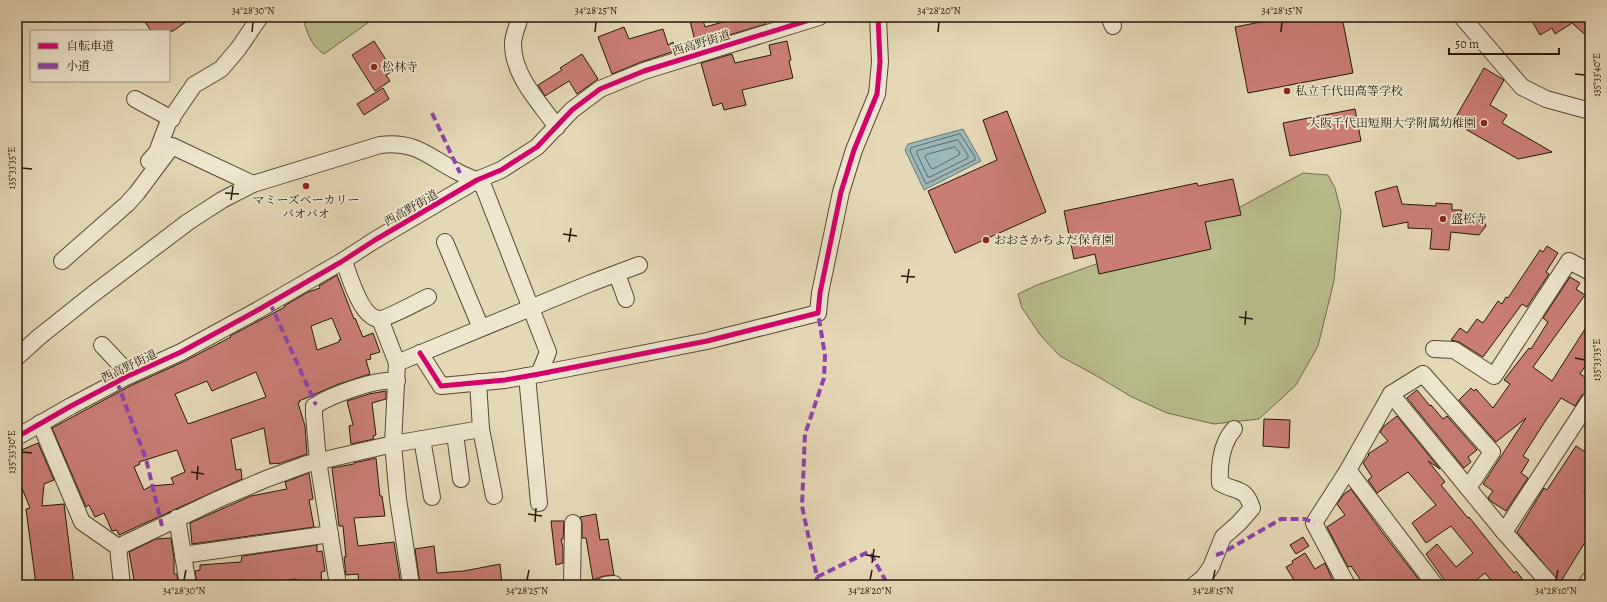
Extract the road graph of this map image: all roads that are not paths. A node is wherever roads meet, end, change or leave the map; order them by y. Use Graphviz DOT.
graph roads {
  1 [pos="260,17"];
  2 [pos="520,17"];
  3 [pos="819,17"];
  4 [pos="878,17"];
  5 [pos="1462,17"];
  6 [pos="783,22"];
  7 [pos="135,99"];
  8 [pos="1590,110"];
  9 [pos="172,119"];
  10 [pos="557,127"];
  11 [pos="477,180"];
  12 [pos="253,184"];
  13 [pos="127,204"];
  14 [pos="445,242"];
  15 [pos="62,261"];
  16 [pos="344,261"];
  17 [pos="639,265"];
  18 [pos="1590,272"];
  19 [pos="617,274"];
  20 [pos="428,297"];
  21 [pos="626,299"];
  22 [pos="532,308"];
  23 [pos="380,319"];
  24 [pos="481,328"];
  25 [pos="102,345"];
  26 [pos="1434,349"];
  27 [pos="420,353"];
  28 [pos="17,357"];
  29 [pos="397,363"];
  30 [pos="130,375"];
  31 [pos="533,375"];
  32 [pos="397,381"];
  33 [pos="478,382"];
  34 [pos="1391,394"];
  35 [pos="1590,400"];
  36 [pos="40,423"];
  37 [pos="481,429"];
  38 [pos="1234,429"];
  39 [pos="455,434"];
  40 [pos="17,437"];
  41 [pos="422,439"];
  42 [pos="393,444"];
  43 [pos="318,461"];
  44 [pos="1348,470"];
  45 [pos="461,479"];
  46 [pos="1468,488"];
  47 [pos="494,496"];
  48 [pos="432,497"];
  49 [pos="539,503"];
  50 [pos="177,518"];
  51 [pos="573,523"];
  52 [pos="1504,532"];
  53 [pos="330,534"];
  54 [pos="118,547"];
  55 [pos="183,555"];
  56 [pos="1590,579"];
  57 [pos="122,585"];
  58 [pos="188,585"];
  59 [pos="338,585"];
  60 [pos="411,585"];
  61 [pos="572,585"];
  62 [pos="1194,585"];
  63 [pos="1347,585"];
  64 [pos="1435,585"];
  65 [pos="1551,585"];
  66 [pos="1586,585"];
  1 -- 9 [label="street"];
  2 -- 10 [label="street"];
  3 -- 6 [label="street, 西高野街道"];
  4 -- 31 [label="street"];
  5 -- 8 [label="street"];
  6 -- 10 [label="street, 西高野街道"];
  7 -- 9 [label="street"];
  9 -- 13 [label="street"];
  10 -- 11 [label="street, 西高野街道"];
  11 -- 12 [label="street"];
  11 -- 16 [label="street, 西高野街道"];
  11 -- 22 [label="street"];
  12 -- 13 [label="street"];
  12 -- 28 [label="street"];
  13 -- 15 [label="street"];
  14 -- 24 [label="street"];
  16 -- 23 [label="street"];
  16 -- 30 [label="street, 西高野街道"];
  17 -- 19 [label="street"];
  18 -- 26 [label="street"];
  19 -- 21 [label="street"];
  19 -- 22 [label="street"];
  20 -- 23 [label="street"];
  22 -- 24 [label="street"];
  22 -- 31 [label="street"];
  23 -- 29 [label="street"];
  24 -- 27 [label="street"];
  25 -- 30 [label="street"];
  27 -- 29 [label="street"];
  27 -- 33 [label="street"];
  29 -- 32 [label="street"];
  30 -- 36 [label="street, 西高野街道"];
  31 -- 33 [label="street"];
  31 -- 49 [label="street"];
  32 -- 42 [label="street"];
  32 -- 43 [label="street"];
  33 -- 37 [label="street"];
  34 -- 44 [label="street"];
  34 -- 46 [label="street"];
  34 -- 46 [label="street"];
  35 -- 52 [label="street"];
  36 -- 40 [label="street, 西高野街道"];
  36 -- 54 [label="street"];
  37 -- 39 [label="street"];
  37 -- 47 [label="street"];
  38 -- 62 [label="street"];
  39 -- 41 [label="street"];
  39 -- 45 [label="street"];
  41 -- 42 [label="street"];
  41 -- 48 [label="street"];
  42 -- 43 [label="street"];
  42 -- 60 [label="street"];
  43 -- 50 [label="street"];
  43 -- 53 [label="street"];
  44 -- 63 [label="street"];
  44 -- 64 [label="street"];
  46 -- 52 [label="street"];
  50 -- 54 [label="street"];
  50 -- 55 [label="street"];
  51 -- 61 [label="street"];
  52 -- 65 [label="street"];
  53 -- 55 [label="street"];
  53 -- 59 [label="street"];
  54 -- 57 [label="street"];
  55 -- 58 [label="street"];
  56 -- 66 [label="street"];
}
